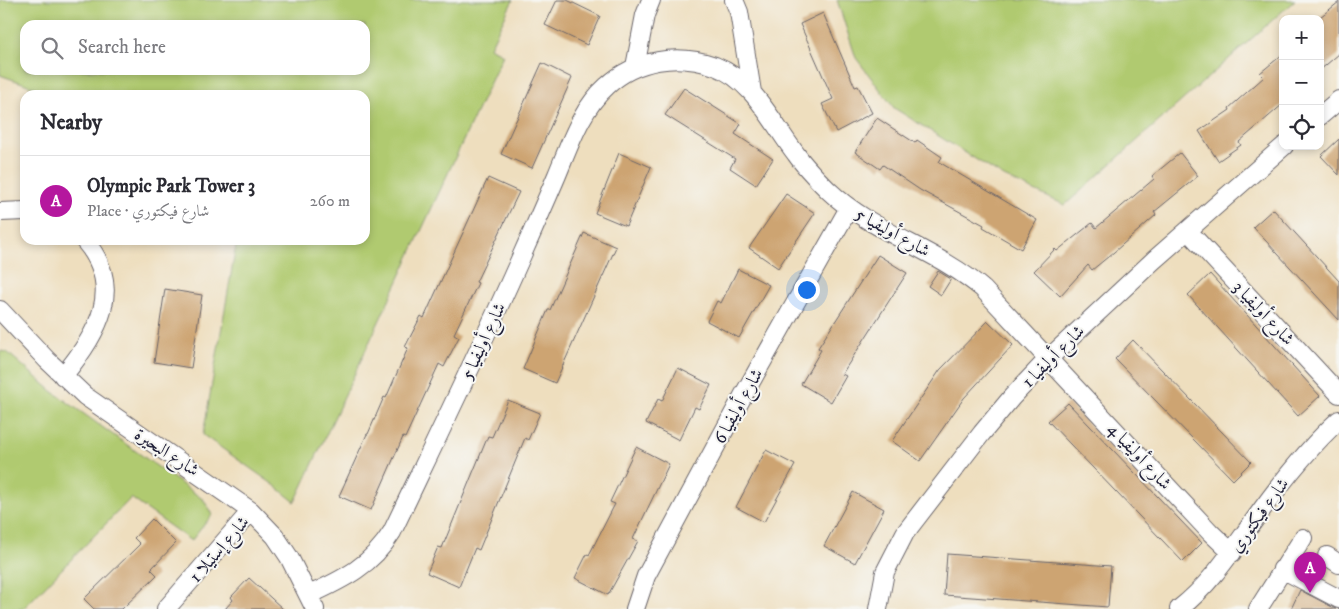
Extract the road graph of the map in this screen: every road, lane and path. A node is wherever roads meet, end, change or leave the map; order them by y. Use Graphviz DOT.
graph roads {
  1 [pos="651,0"];
  2 [pos="734,0"];
  3 [pos="635,67"];
  4 [pos="752,92"];
  5 [pos="1279,150"];
  6 [pos="849,208"];
  7 [pos="20,211"];
  8 [pos="0,212"];
  9 [pos="1188,231"];
  10 [pos="87,245"];
  11 [pos="0,310"];
  12 [pos="1049,358"];
  13 [pos="63,376"];
  14 [pos="1339,394"];
  15 [pos="1339,420"];
  16 [pos="251,511"];
  17 [pos="1303,538"];
  18 [pos="1232,553"];
  19 [pos="1282,569"];
  20 [pos="1339,599"];
  21 [pos="312,602"];
  22 [pos="166,609"];
  23 [pos="635,609"];
  24 [pos="878,609"];
  25 [pos="1179,609"];
  26 [pos="1258,609"];
  1 -- 3 [label="street"];
  2 -- 4 [label="street, شارع أوليفيا 5"];
  3 -- 4 [label="street, شارع أوليفيا 5"];
  3 -- 21 [label="street, شارع أوليفيا 5"];
  4 -- 6 [label="street, شارع أوليفيا 5"];
  5 -- 9 [label="street, شارع أوليفيا 1"];
  6 -- 12 [label="street, شارع أوليفيا 5"];
  6 -- 23 [label="street, شارع أوليفيا 6"];
  7 -- 8 [label="street"];
  9 -- 12 [label="street, شارع أوليفيا 1"];
  9 -- 14 [label="street, شارع أوليفيا 3"];
  10 -- 13 [label="street"];
  11 -- 13 [label="street, شارع البحيرة"];
  12 -- 18 [label="street, شارع أوليفيا 4"];
  12 -- 24 [label="street, شارع أوليفيا 1"];
  13 -- 16 [label="street, شارع البحيرة"];
  15 -- 18 [label="street, شارع فيكتوري"];
  16 -- 21 [label="street, شارع البحيرة"];
  16 -- 22 [label="street, شارع إستيلا 1"];
  17 -- 19 [label="street"];
  18 -- 25 [label="street, شارع فيكتوري"];
  19 -- 20 [label="street"];
  19 -- 26 [label="street"];
}
